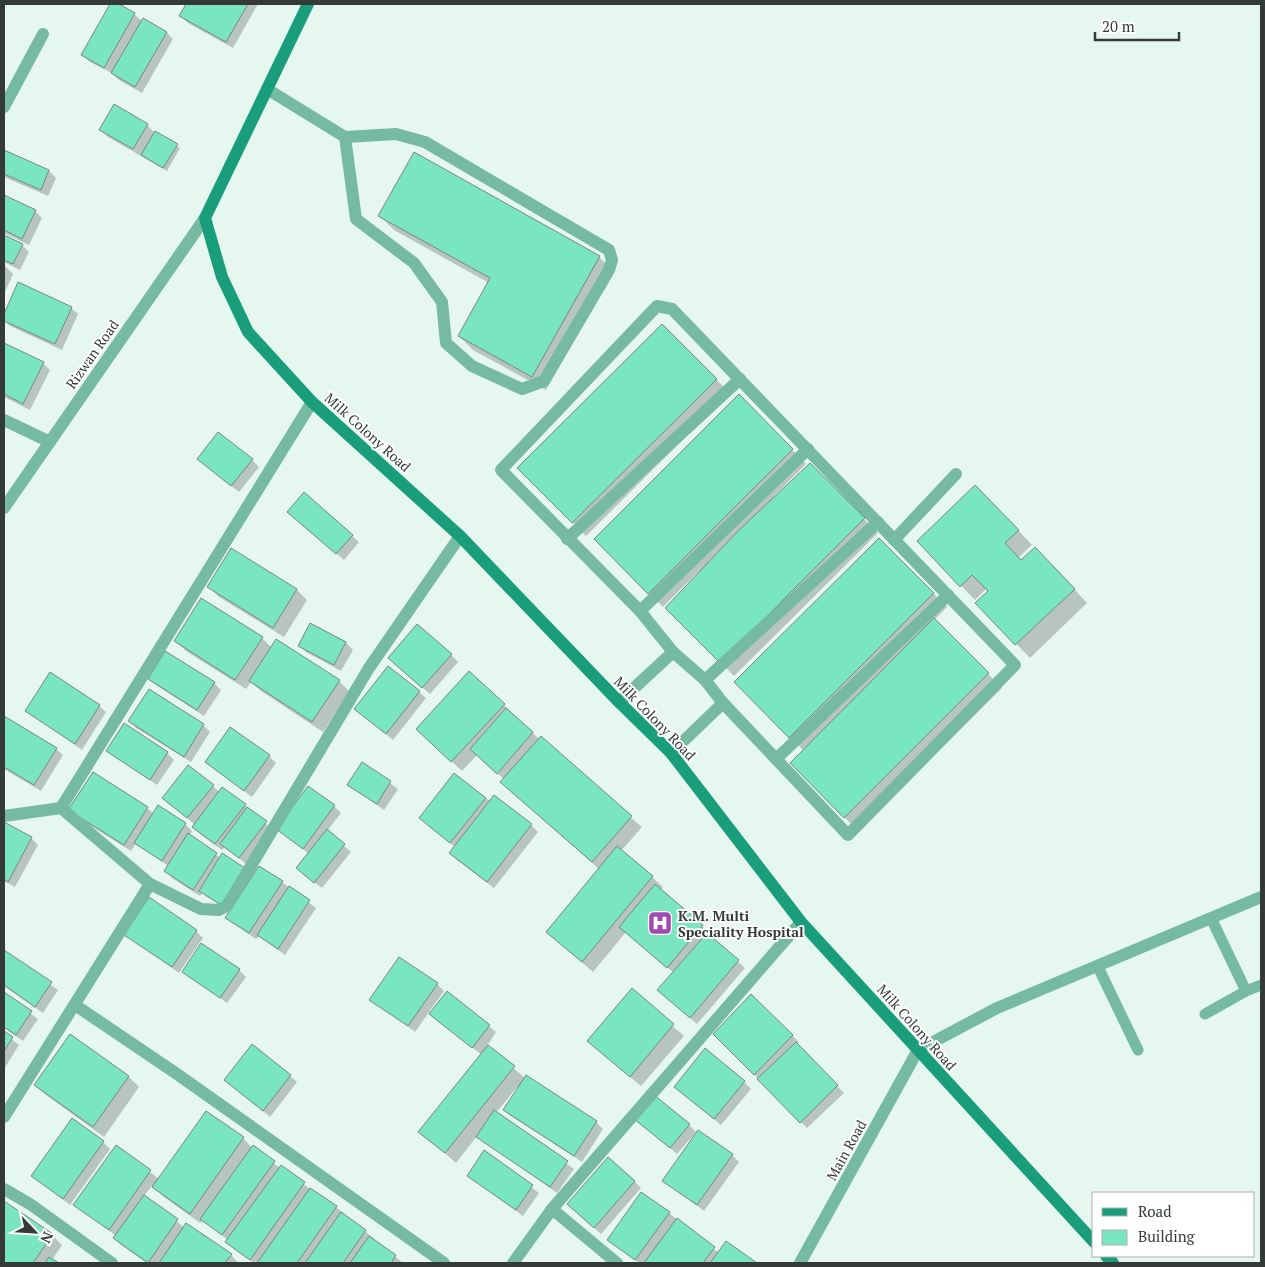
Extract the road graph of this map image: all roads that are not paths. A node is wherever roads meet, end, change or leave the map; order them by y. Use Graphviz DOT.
graph roads {
  1 [pos="308,4"];
  2 [pos="43,34"];
  3 [pos="267,89"];
  4 [pos="4,108"];
  5 [pos="345,137"];
  6 [pos="205,218"];
  7 [pos="740,379"];
  8 [pos="312,402"];
  9 [pos="4,420"];
  10 [pos="50,442"];
  11 [pos="808,449"];
  12 [pos="956,474"];
  13 [pos="4,508"];
  14 [pos="878,522"];
  15 [pos="460,536"];
  16 [pos="567,539"];
  17 [pos="894,540"];
  18 [pos="948,595"];
  19 [pos="640,611"];
  20 [pos="674,652"];
  21 [pos="705,680"];
  22 [pos="619,702"];
  23 [pos="723,704"];
  24 [pos="671,753"];
  25 [pos="776,759"];
  26 [pos="61,808"];
  27 [pos="4,816"];
  28 [pos="150,884"];
  29 [pos="1261,897"];
  30 [pos="1211,918"];
  31 [pos="800,922"];
  32 [pos="1098,967"];
  33 [pos="1261,985"];
  34 [pos="1246,991"];
  35 [pos="75,1006"];
  36 [pos="1205,1014"];
  37 [pos="918,1050"];
  38 [pos="1138,1050"];
  39 [pos="4,1117"];
  40 [pos="4,1188"];
  41 [pos="552,1209"];
  42 [pos="1092,1240"];
  43 [pos="112,1263"];
  44 [pos="444,1263"];
  45 [pos="513,1263"];
  46 [pos="617,1263"];
  47 [pos="800,1263"];
  1 -- 3 [label="main road"];
  2 -- 4 [label="street"];
  3 -- 5 [label="street"];
  3 -- 6 [label="main road"];
  5 -- 5 [label="street"];
  6 -- 8 [label="main road, Milk Colony Road"];
  6 -- 10 [label="street, Rizwan Road"];
  7 -- 11 [label="street"];
  7 -- 16 [label="street"];
  7 -- 16 [label="street"];
  8 -- 15 [label="main road, Milk Colony Road"];
  8 -- 26 [label="street"];
  9 -- 10 [label="street"];
  10 -- 13 [label="street, Rizwan Road"];
  11 -- 14 [label="street"];
  11 -- 19 [label="street"];
  12 -- 17 [label="street"];
  14 -- 17 [label="street"];
  14 -- 21 [label="street"];
  15 -- 22 [label="main road, Milk Colony Road"];
  15 -- 28 [label="street"];
  16 -- 19 [label="street"];
  17 -- 18 [label="street"];
  18 -- 25 [label="street"];
  18 -- 25 [label="street"];
  19 -- 20 [label="street"];
  20 -- 21 [label="street"];
  20 -- 22 [label="street"];
  21 -- 23 [label="street"];
  22 -- 24 [label="main road, Milk Colony Road"];
  23 -- 24 [label="street"];
  23 -- 25 [label="street"];
  24 -- 31 [label="main road, Milk Colony Road"];
  26 -- 27 [label="street"];
  26 -- 28 [label="street"];
  28 -- 35 [label="street"];
  29 -- 30 [label="street"];
  30 -- 32 [label="street"];
  30 -- 34 [label="lane"];
  31 -- 37 [label="main road, Milk Colony Road"];
  31 -- 41 [label="street"];
  32 -- 37 [label="street"];
  32 -- 38 [label="lane"];
  33 -- 34 [label="lane"];
  34 -- 36 [label="lane"];
  35 -- 39 [label="street"];
  35 -- 44 [label="street"];
  37 -- 42 [label="main road, Milk Colony Road"];
  37 -- 47 [label="street, Main Road"];
  40 -- 43 [label="street"];
  41 -- 45 [label="street"];
  41 -- 46 [label="street"];
}
